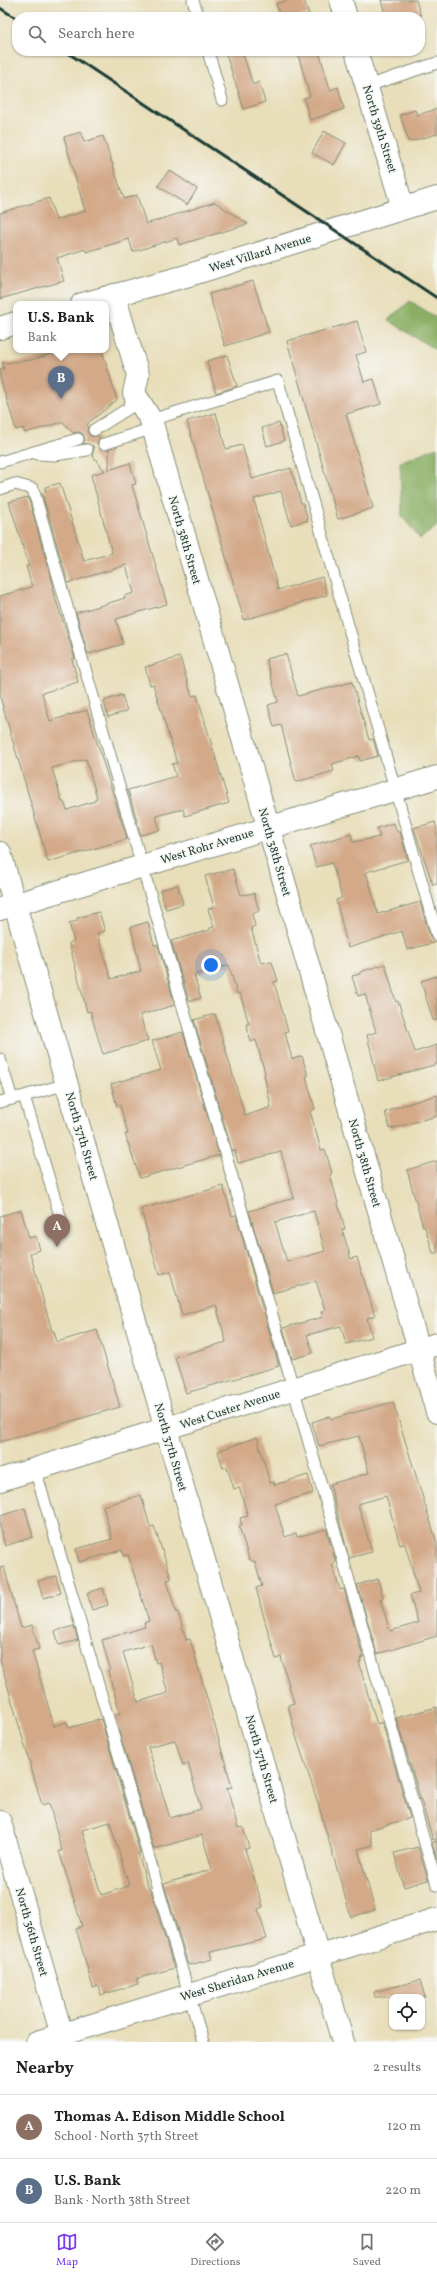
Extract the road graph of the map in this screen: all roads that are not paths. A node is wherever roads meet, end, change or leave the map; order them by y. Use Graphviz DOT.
graph roads {
  1 [pos="193,0"];
  2 [pos="341,0"];
  3 [pos="197,12"];
  4 [pos="345,12"];
  5 [pos="209,56"];
  6 [pos="358,56"];
  7 [pos="437,63"];
  8 [pos="367,86"];
  9 [pos="222,100"];
  10 [pos="437,198"];
  11 [pos="403,208"];
  12 [pos="114,295"];
  13 [pos="93,301"];
  14 [pos="13,325"];
  15 [pos="0,328"];
  16 [pos="134,393"];
  17 [pos="152,424"];
  18 [pos="94,430"];
  19 [pos="78,439"];
  20 [pos="104,444"];
  21 [pos="87,450"];
  22 [pos="31,453"];
  23 [pos="0,462"];
  24 [pos="0,489"];
  25 [pos="437,777"];
  26 [pos="395,790"];
  27 [pos="268,828"];
  28 [pos="0,853"];
  29 [pos="143,866"];
  30 [pos="8,907"];
  31 [pos="437,934"];
  32 [pos="0,1059"];
  33 [pos="67,1084"];
  34 [pos="24,1096"];
  35 [pos="12,1099"];
  36 [pos="0,1102"];
  37 [pos="61,1219"];
  38 [pos="428,1347"];
  39 [pos="292,1390"];
  40 [pos="437,1412"];
  41 [pos="166,1430"];
  42 [pos="35,1469"];
  43 [pos="0,1480"];
  44 [pos="0,1822"];
  45 [pos="437,1884"];
  46 [pos="437,1919"];
  47 [pos="318,1954"];
  48 [pos="190,1994"];
  49 [pos="62,2038"];
  50 [pos="37,2042"];
  51 [pos="203,2042"];
  52 [pos="343,2042"];
  1 -- 3 [label="lane"];
  2 -- 4 [label="street"];
  5 -- 9 [label="lane"];
  6 -- 8 [label="street, North 39th Street"];
  7 -- 8 [label="lane"];
  8 -- 11 [label="street, North 39th Street"];
  10 -- 11 [label="street, West Villard Avenue"];
  11 -- 12 [label="street, West Villard Avenue"];
  12 -- 13 [label="street, West Villard Avenue"];
  12 -- 16 [label="street"];
  14 -- 15 [label="street"];
  16 -- 17 [label="street, North 38th Street"];
  16 -- 18 [label="lane"];
  17 -- 20 [label="lane"];
  17 -- 26 [label="lane"];
  17 -- 27 [label="street, North 38th Street"];
  19 -- 22 [label="lane"];
  21 -- 22 [label="lane"];
  22 -- 23 [label="lane"];
  24 -- 29 [label="lane"];
  25 -- 26 [label="street, West Rohr Avenue"];
  26 -- 27 [label="street, West Rohr Avenue"];
  26 -- 31 [label="lane"];
  27 -- 29 [label="street, West Rohr Avenue"];
  27 -- 38 [label="street, North 38th Street"];
  28 -- 30 [label="street, North 37th Street"];
  29 -- 30 [label="street, West Rohr Avenue"];
  29 -- 39 [label="lane"];
  30 -- 33 [label="street, North 37th Street"];
  32 -- 35 [label="lane"];
  33 -- 34 [label="lane"];
  33 -- 41 [label="street, North 37th Street"];
  34 -- 35 [label="lane"];
  34 -- 37 [label="lane"];
  35 -- 36 [label="lane"];
  38 -- 39 [label="street, West Custer Avenue"];
  38 -- 40 [label="street, North 38th Street"];
  39 -- 41 [label="street, West Custer Avenue"];
  39 -- 45 [label="lane"];
  41 -- 42 [label="street, West Custer Avenue"];
  41 -- 47 [label="street, North 37th Street"];
  42 -- 43 [label="street, West Custer Avenue"];
  42 -- 48 [label="lane"];
  44 -- 49 [label="street, North 36th Street"];
  46 -- 47 [label="street, West Sheridan Avenue"];
  47 -- 48 [label="street, West Sheridan Avenue"];
  47 -- 52 [label="street, North 37th Street"];
  48 -- 49 [label="street, West Sheridan Avenue"];
  48 -- 51 [label="lane"];
  49 -- 50 [label="street, West Sheridan Avenue"];
}
